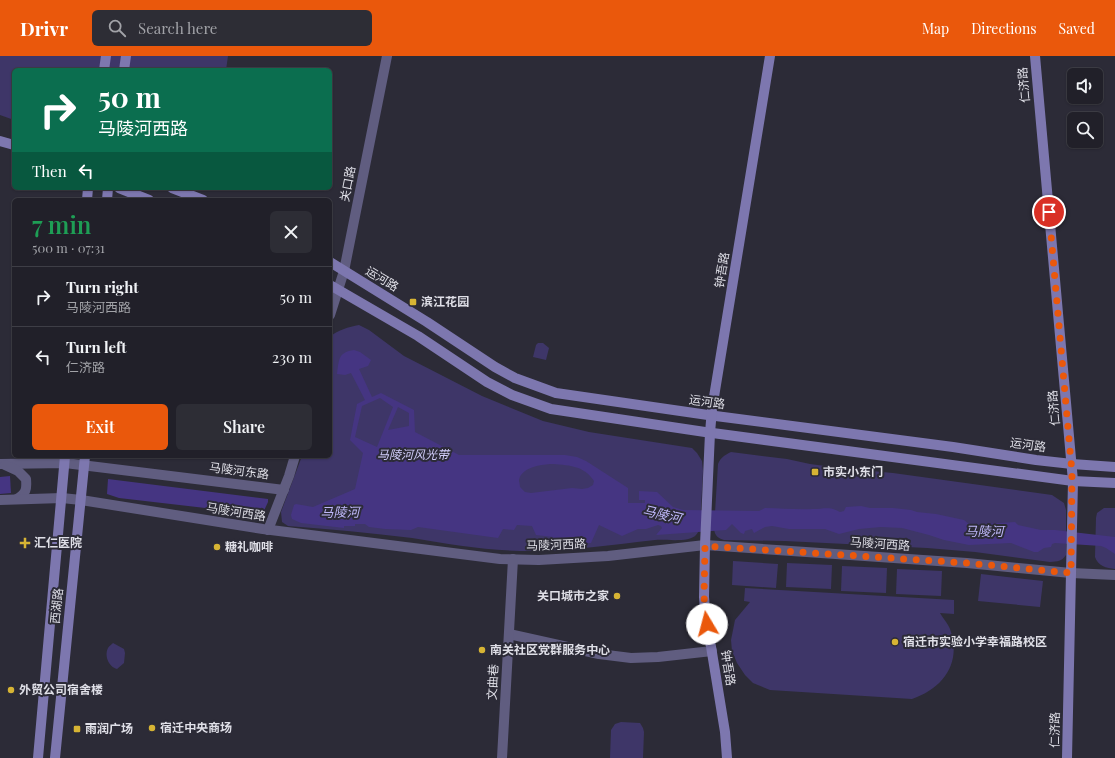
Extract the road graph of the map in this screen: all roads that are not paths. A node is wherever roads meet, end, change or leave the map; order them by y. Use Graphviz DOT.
graph roads {
  1 [pos="106,56"];
  2 [pos="126,56"];
  3 [pos="387,56"];
  4 [pos="770,56"];
  5 [pos="1035,56"];
  6 [pos="104,68"];
  7 [pos="124,68"];
  8 [pos="0,141"];
  9 [pos="12,144"];
  10 [pos="124,190"];
  11 [pos="177,190"];
  12 [pos="144,198"];
  13 [pos="198,198"];
  14 [pos="332,263"];
  15 [pos="344,271"];
  16 [pos="334,288"];
  17 [pos="332,302"];
  18 [pos="711,416"];
  19 [pos="710,432"];
  20 [pos="294,458"];
  21 [pos="65,460"];
  22 [pos="85,461"];
  23 [pos="2,464"];
  24 [pos="1072,464"];
  25 [pos="1115,467"];
  26 [pos="1073,481"];
  27 [pos="1115,483"];
  28 [pos="284,490"];
  29 [pos="62,498"];
  30 [pos="17,499"];
  31 [pos="0,500"];
  32 [pos="81,500"];
  33 [pos="268,530"];
  34 [pos="705,546"];
  35 [pos="513,559"];
  36 [pos="1071,573"];
  37 [pos="1115,575"];
  38 [pos="509,634"];
  39 [pos="712,651"];
  40 [pos="38,758"];
  41 [pos="55,758"];
  42 [pos="502,758"];
  43 [pos="727,758"];
  44 [pos="1067,758"];
  1 -- 6 [label="street"];
  2 -- 7 [label="street"];
  3 -- 15 [label="street, 关口路"];
  4 -- 18 [label="street, 钟吾路"];
  5 -- 24 [label="street, 仁济路"];
  8 -- 9 [label="street"];
  10 -- 12 [label="street"];
  11 -- 13 [label="street"];
  14 -- 15 [label="street, 运河路"];
  15 -- 16 [label="street, 关口路"];
  15 -- 18 [label="street, 运河路"];
  16 -- 17 [label="street, 关口路"];
  16 -- 19 [label="street"];
  18 -- 19 [label="street, 钟吾路"];
  18 -- 24 [label="street, 运河路"];
  19 -- 26 [label="street"];
  19 -- 34 [label="street, 钟吾路"];
  20 -- 28 [label="street"];
  21 -- 22 [label="street, 马陵河东路"];
  21 -- 23 [label="street, 马陵河东路"];
  21 -- 29 [label="street, 西湖路"];
  22 -- 28 [label="street, 马陵河东路"];
  22 -- 32 [label="street, 西湖路"];
  23 -- 30 [label="street"];
  24 -- 25 [label="street, 运河路"];
  24 -- 26 [label="street, 仁济路"];
  26 -- 27 [label="street"];
  26 -- 36 [label="street, 仁济路"];
  28 -- 33 [label="street"];
  29 -- 30 [label="street, 马陵河西路"];
  29 -- 32 [label="street, 马陵河西路"];
  29 -- 40 [label="street, 西湖路"];
  30 -- 31 [label="street, 马陵河西路"];
  32 -- 33 [label="street, 马陵河西路"];
  32 -- 41 [label="street, 西湖路"];
  33 -- 35 [label="street, 马陵河西路"];
  34 -- 35 [label="street, 马陵河西路"];
  34 -- 36 [label="street, 马陵河西路"];
  34 -- 39 [label="street, 钟吾路"];
  35 -- 38 [label="street, 文曲巷"];
  36 -- 37 [label="street, 马陵河西路"];
  36 -- 44 [label="street, 仁济路"];
  38 -- 39 [label="street"];
  38 -- 42 [label="street, 文曲巷"];
  39 -- 43 [label="street, 钟吾路"];
}
